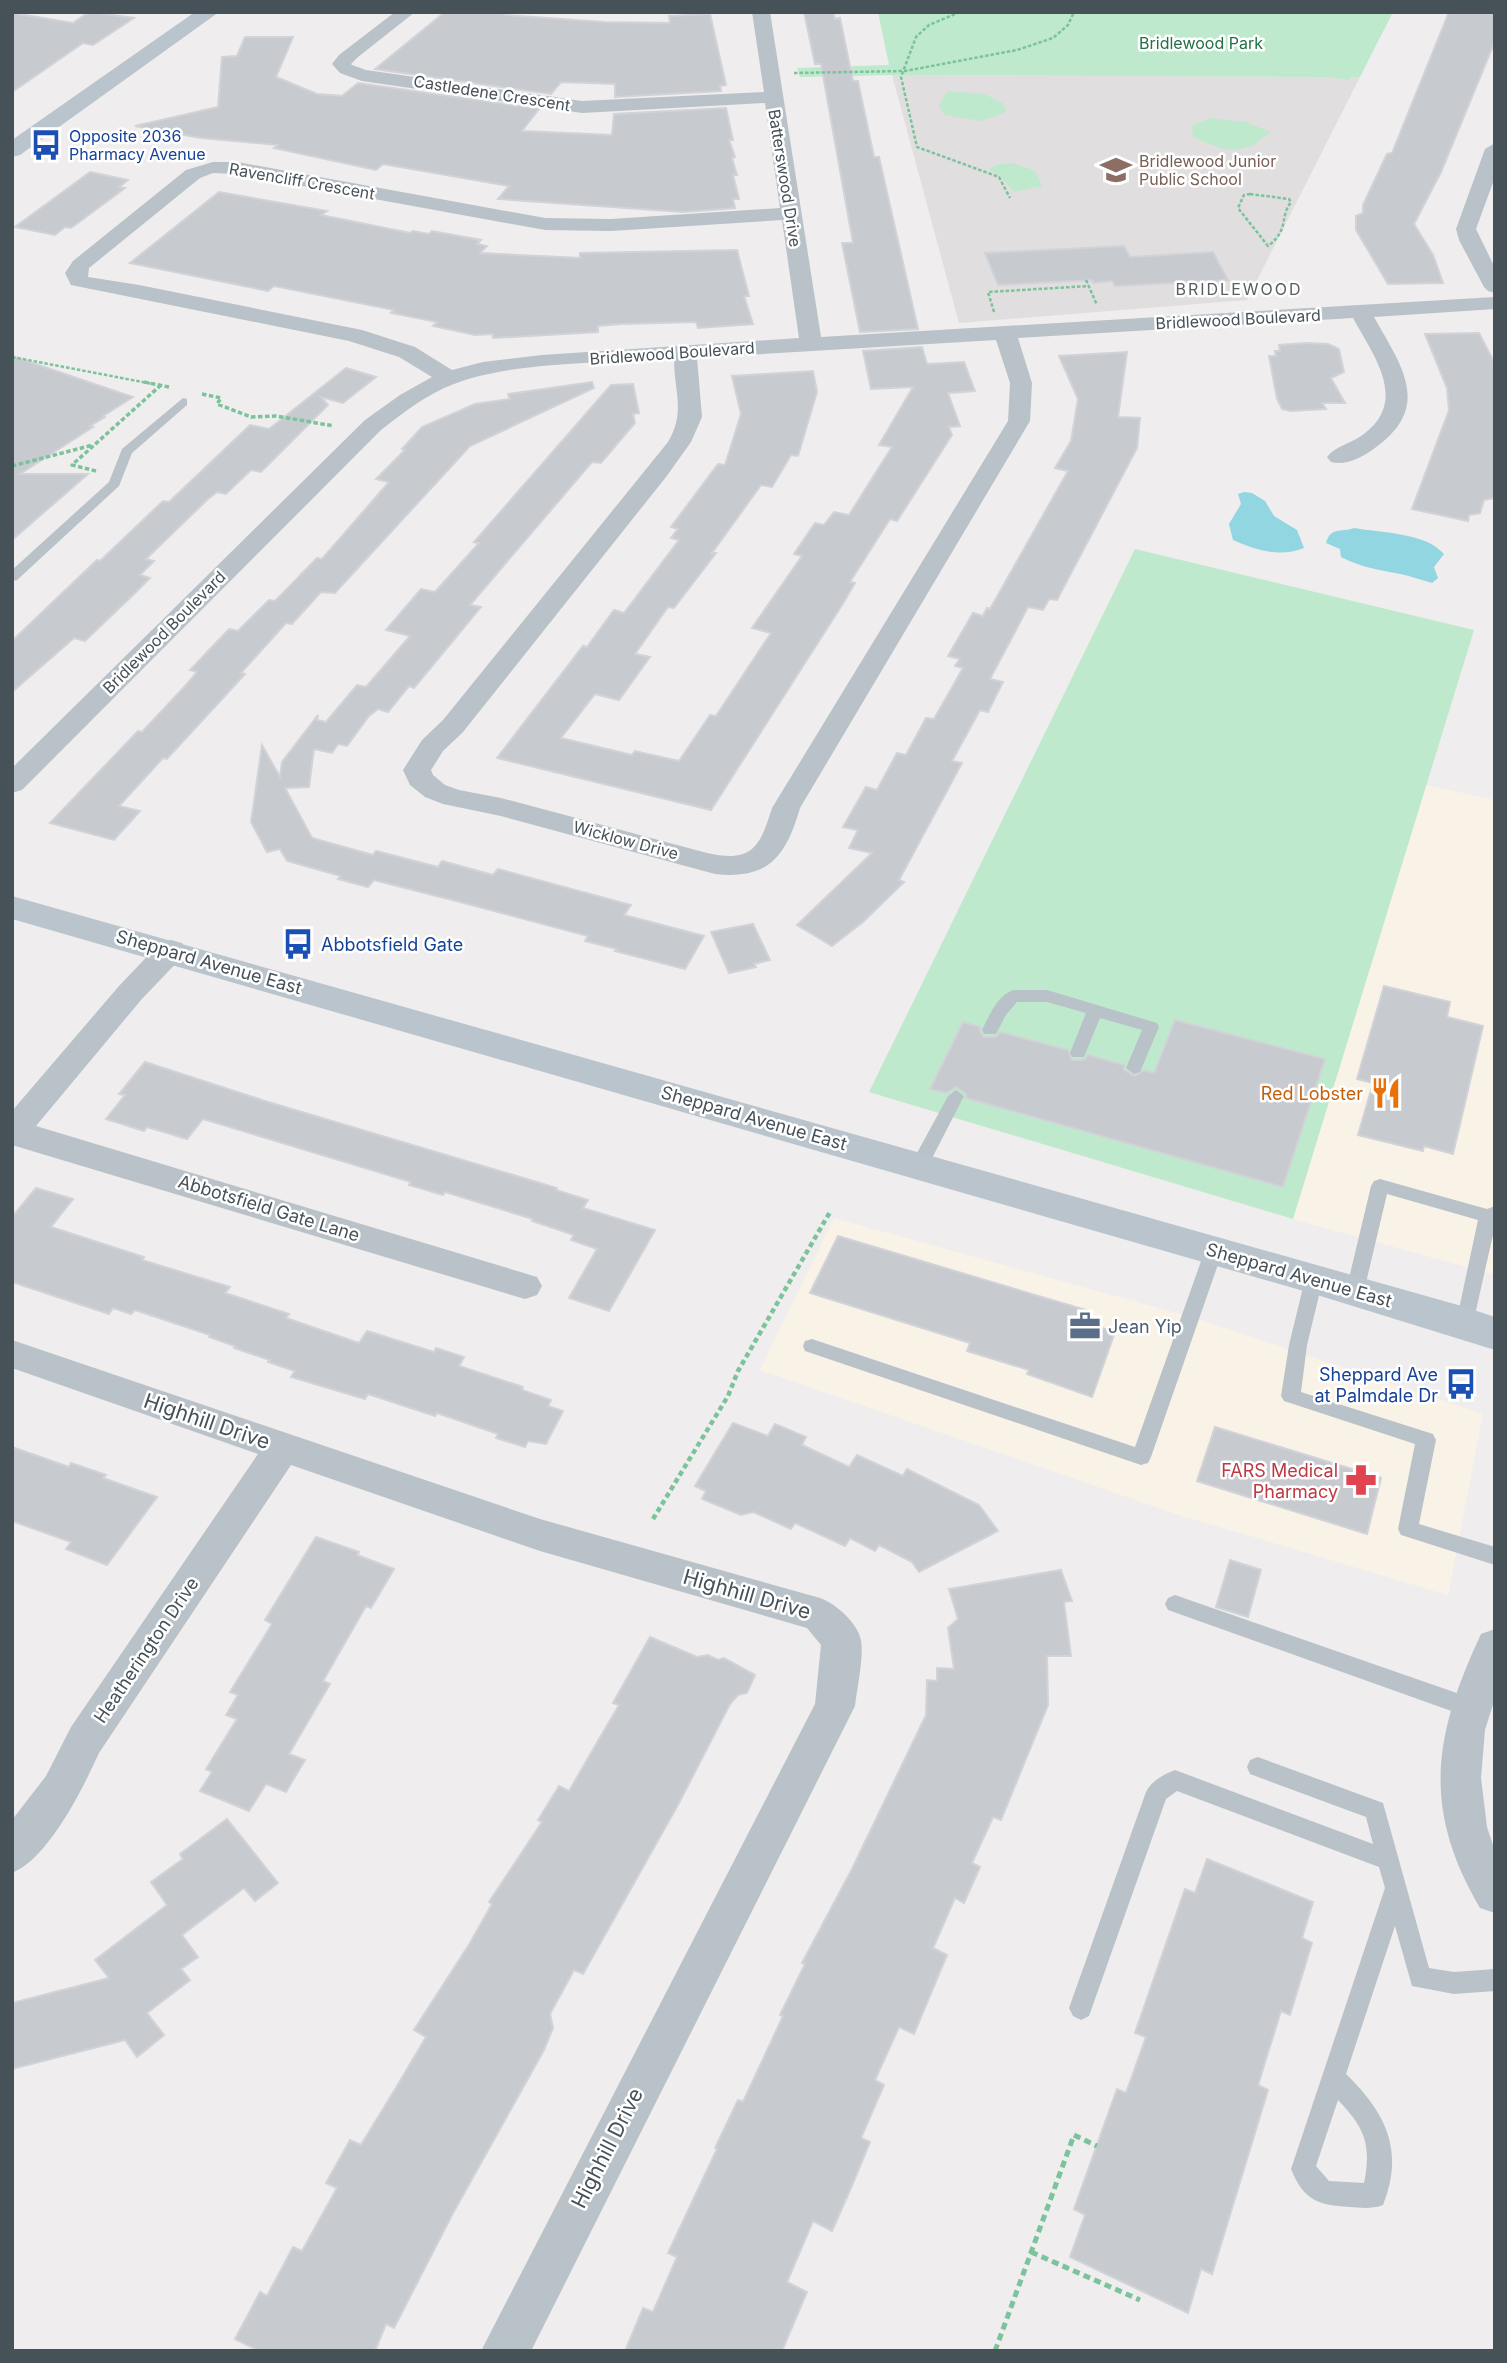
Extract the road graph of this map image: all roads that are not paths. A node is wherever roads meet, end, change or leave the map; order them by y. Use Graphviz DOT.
graph roads {
  1 [pos="209,12"];
  2 [pos="406,12"];
  3 [pos="761,12"];
  4 [pos="772,97"];
  5 [pos="1495,149"];
  6 [pos="12,150"];
  7 [pos="791,214"];
  8 [pos="1495,287"];
  9 [pos="1495,303"];
  10 [pos="1360,311"];
  11 [pos="1000,326"];
  12 [pos="811,344"];
  13 [pos="686,352"];
  14 [pos="449,379"];
  15 [pos="183,402"];
  16 [pos="1339,457"];
  17 [pos="12,577"];
  18 [pos="12,784"];
  19 [pos="12,907"];
  20 [pos="171,950"];
  21 [pos="1095,1011"];
  22 [pos="990,1030"];
  23 [pos="1078,1053"];
  24 [pos="1134,1068"];
  25 [pos="956,1096"];
  26 [pos="13,1132"];
  27 [pos="919,1166"];
  28 [pos="1491,1215"];
  29 [pos="1214,1250"];
  30 [pos="1314,1279"];
  31 [pos="525,1286"];
  32 [pos="1355,1291"];
  33 [pos="1480,1328"];
  34 [pos="812,1346"];
  35 [pos="12,1354"];
  36 [pos="283,1447"];
  37 [pos="1495,1556"];
  38 [pos="1175,1604"];
  39 [pos="1495,1646"];
  40 [pos="1471,1708"];
  41 [pos="1258,1767"];
  42 [pos="12,1853"];
  43 [pos="1388,1860"];
  44 [pos="1396,1886"];
  45 [pos="1495,1893"];
  46 [pos="1495,1980"];
  47 [pos="1081,2007"];
  48 [pos="1333,2078"];
  49 [pos="505,2351"];
  1 -- 6 [label="main road"];
  2 -- 4 [label="street, Castledene Crescent"];
  3 -- 4 [label="street, Batterswood Drive"];
  4 -- 7 [label="street, Batterswood Drive"];
  5 -- 8 [label="street"];
  7 -- 12 [label="street, Batterswood Drive"];
  7 -- 14 [label="street, Ravencliff Crescent"];
  9 -- 10 [label="street, Bridlewood Boulevard"];
  10 -- 11 [label="street, Bridlewood Boulevard"];
  10 -- 16 [label="street"];
  11 -- 12 [label="street, Bridlewood Boulevard"];
  11 -- 13 [label="street, Wicklow Drive"];
  12 -- 13 [label="street, Bridlewood Boulevard"];
  13 -- 14 [label="street, Bridlewood Boulevard"];
  14 -- 18 [label="street, Bridlewood Boulevard"];
  15 -- 17 [label="lane"];
  19 -- 20 [label="main road, Sheppard Avenue East"];
  20 -- 26 [label="street"];
  20 -- 27 [label="main road, Sheppard Avenue East"];
  21 -- 22 [label="lane"];
  21 -- 23 [label="lane"];
  21 -- 24 [label="lane"];
  25 -- 27 [label="lane"];
  26 -- 31 [label="street, Abbotsfield Gate Lane"];
  27 -- 29 [label="main road, Sheppard Avenue East"];
  28 -- 32 [label="lane"];
  28 -- 33 [label="lane"];
  29 -- 30 [label="main road, Sheppard Avenue East"];
  29 -- 34 [label="lane"];
  30 -- 32 [label="main road, Sheppard Avenue East"];
  30 -- 37 [label="lane"];
  32 -- 33 [label="main road, Sheppard Avenue East"];
  35 -- 36 [label="street, Highhill Drive"];
  36 -- 42 [label="street, Heatherington Drive"];
  36 -- 49 [label="street, Highhill Drive"];
  38 -- 40 [label="lane"];
  39 -- 40 [label="street"];
  40 -- 45 [label="street"];
  41 -- 43 [label="lane"];
  43 -- 44 [label="lane"];
  43 -- 47 [label="lane"];
  44 -- 46 [label="lane"];
  44 -- 48 [label="lane"];
  48 -- 48 [label="lane"];
}
